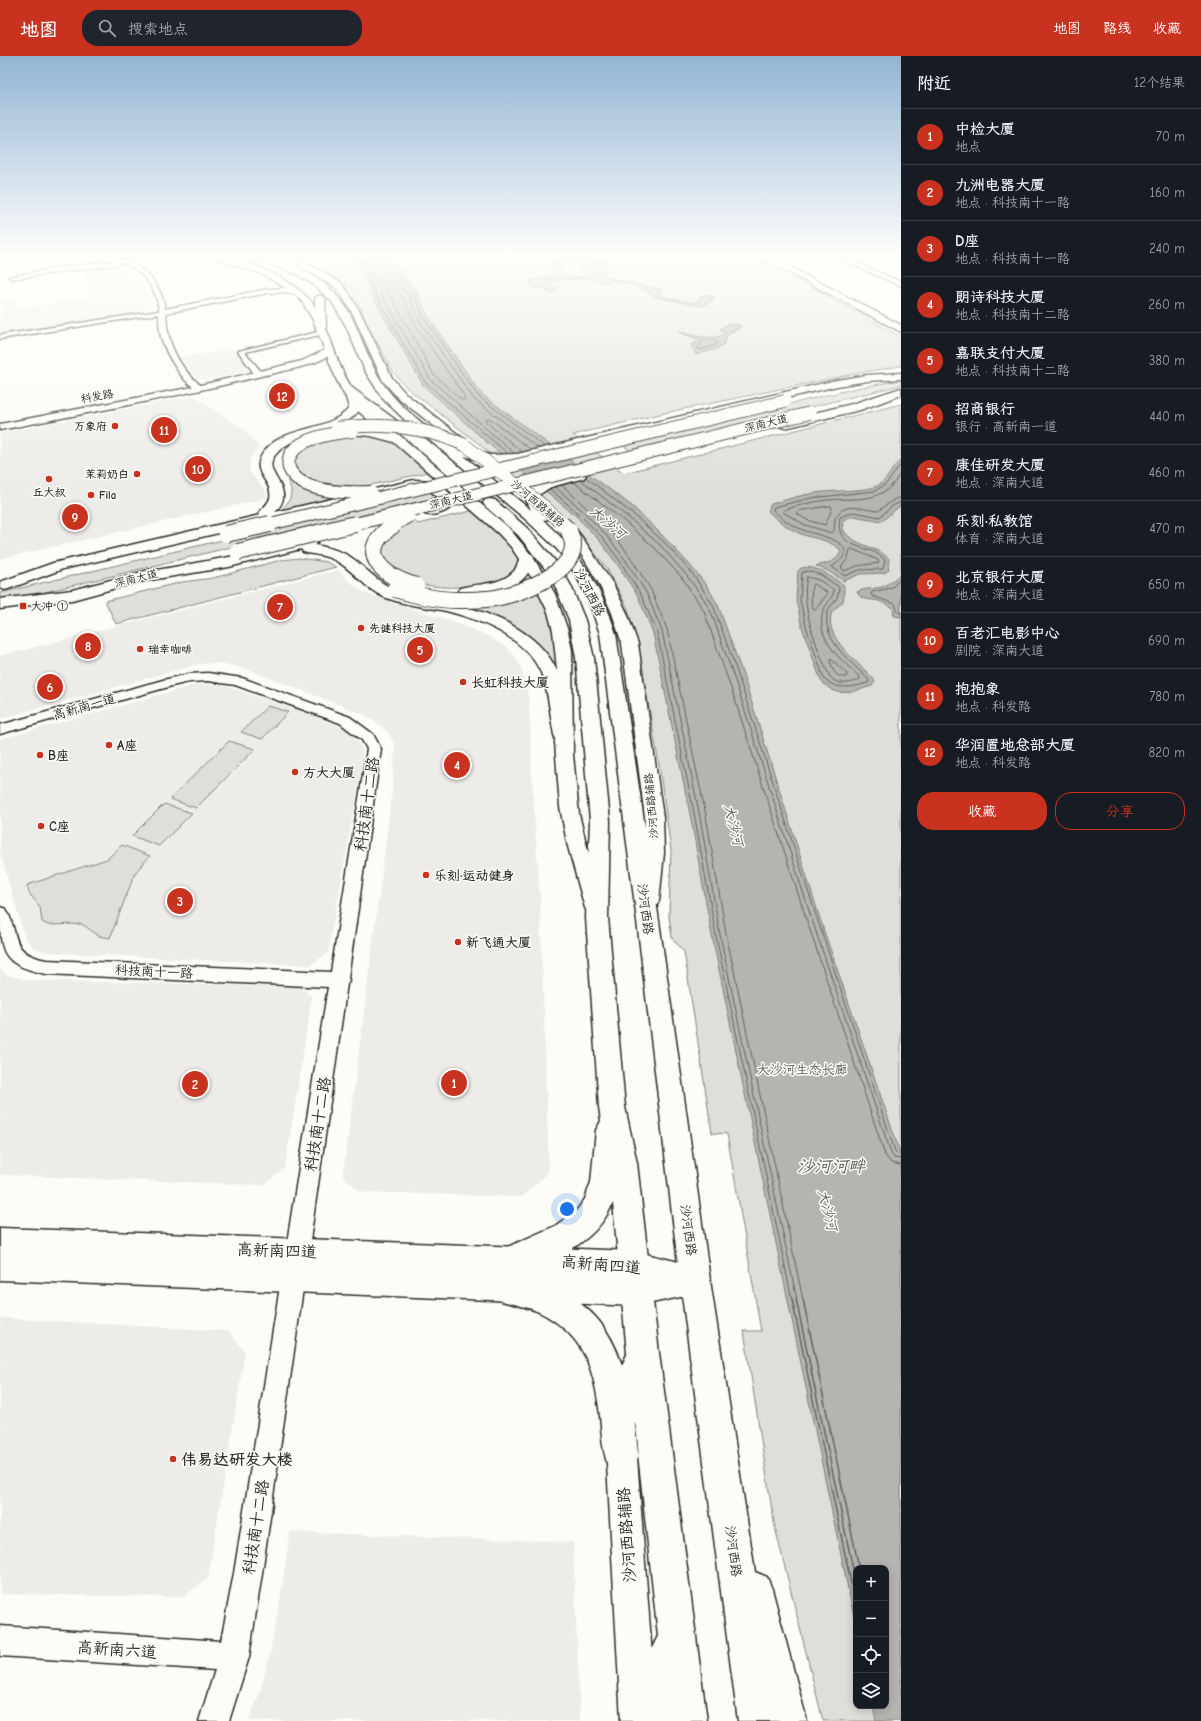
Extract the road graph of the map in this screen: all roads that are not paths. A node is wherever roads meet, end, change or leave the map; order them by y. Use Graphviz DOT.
graph roads {
  1 [pos="322,331"];
  2 [pos="34,332"];
  3 [pos="164,332"];
  4 [pos="319,332"];
  5 [pos="352,332"];
  6 [pos="365,332"];
  7 [pos="0,337"];
  8 [pos="330,351"];
  9 [pos="305,363"];
  10 [pos="336,366"];
  11 [pos="259,374"];
  12 [pos="901,376"];
  13 [pos="359,384"];
  14 [pos="199,388"];
  15 [pos="901,391"];
  16 [pos="349,393"];
  17 [pos="395,404"];
  18 [pos="392,421"];
  19 [pos="0,426"];
  20 [pos="394,438"];
  21 [pos="465,445"];
  22 [pos="440,484"];
  23 [pos="454,500"];
  24 [pos="266,513"];
  25 [pos="240,523"];
  26 [pos="569,530"];
  27 [pos="180,537"];
  28 [pos="308,549"];
  29 [pos="280,550"];
  30 [pos="527,557"];
  31 [pos="100,562"];
  32 [pos="139,578"];
  33 [pos="2,585"];
  34 [pos="0,604"];
  35 [pos="605,622"];
  36 [pos="168,683"];
  37 [pos="0,730"];
  38 [pos="563,735"];
  39 [pos="0,914"];
  40 [pos="597,918"];
  41 [pos="648,921"];
  42 [pos="340,980"];
  43 [pos="612,1107"];
  44 [pos="0,1241"];
  45 [pos="298,1251"];
  46 [pos="514,1259"];
  47 [pos="0,1266"];
  48 [pos="294,1277"];
  49 [pos="635,1278"];
  50 [pos="695,1280"];
  51 [pos="500,1286"];
  52 [pos="642,1353"];
  53 [pos="621,1456"];
  54 [pos="724,1478"];
  55 [pos="673,1603"];
  56 [pos="0,1641"];
  57 [pos="234,1657"];
  58 [pos="214,1721"];
  59 [pos="639,1721"];
  60 [pos="663,1721"];
  61 [pos="687,1721"];
  62 [pos="758,1721"];
  63 [pos="789,1721"];
  1 -- 8 [label="main road"];
  2 -- 7 [label="street"];
  3 -- 14 [label="street"];
  4 -- 11 [label="street"];
  5 -- 17 [label="main road, 沙河西路"];
  6 -- 21 [label="main road, 沙河西路辅路, bridge"];
  8 -- 9 [label="street"];
  8 -- 10 [label="main road"];
  9 -- 10 [label="street"];
  9 -- 11 [label="street, 科发路"];
  10 -- 16 [label="main road"];
  11 -- 14 [label="street, 科发路"];
  12 -- 17 [label="main road"];
  12 -- 22 [label="main road, 深南大道, bridge"];
  13 -- 18 [label="main road, 沙河西路"];
  14 -- 19 [label="street, 科发路"];
  15 -- 23 [label="main road, 深南大道, bridge"];
  15 -- 35 [label="main road"];
  16 -- 18 [label="main road"];
  16 -- 20 [label="main road"];
  16 -- 24 [label="main road"];
  17 -- 35 [label="main road, 沙河西路"];
  18 -- 40 [label="main road, 沙河西路"];
  20 -- 22 [label="main road, bridge"];
  20 -- 30 [label="main road"];
  21 -- 24 [label="main road, bridge"];
  21 -- 26 [label="main road, 沙河西路辅路, bridge"];
  22 -- 31 [label="main road, 深南大道, bridge"];
  23 -- 30 [label="main road, bridge"];
  23 -- 32 [label="main road, 深南大道, bridge"];
  24 -- 25 [label="main road"];
  25 -- 27 [label="main road"];
  25 -- 29 [label="main road"];
  26 -- 28 [label="main road, bridge"];
  26 -- 41 [label="main road, 沙河西路辅路"];
  27 -- 31 [label="main road"];
  27 -- 33 [label="main road"];
  28 -- 29 [label="main road"];
  28 -- 38 [label="main road"];
  29 -- 32 [label="main road"];
  30 -- 38 [label="main road"];
  31 -- 33 [label="main road, 深南大道"];
  32 -- 34 [label="main road, 深南大道"];
  35 -- 41 [label="main road, 沙河西路"];
  36 -- 37 [label="street, 高新南一道"];
  36 -- 42 [label="street, 科技南十二路"];
  38 -- 40 [label="main road"];
  39 -- 42 [label="street, 科技南十一路"];
  40 -- 43 [label="main road, 沙河西路"];
  41 -- 50 [label="main road, 沙河西路"];
  42 -- 45 [label="street, 科技南十二路"];
  43 -- 46 [label="main road"];
  43 -- 49 [label="main road, 沙河西路"];
  44 -- 45 [label="main road, 高新南四道"];
  45 -- 46 [label="main road, 高新南四道"];
  45 -- 48 [label="street, 科技南十二路"];
  46 -- 49 [label="main road, 高新南四道"];
  47 -- 48 [label="main road, 高新南四道"];
  48 -- 51 [label="main road, 高新南四道"];
  48 -- 57 [label="street, 科技南十二路"];
  49 -- 50 [label="main road, 高新南四道"];
  49 -- 51 [label="main road, 高新南四道"];
  49 -- 52 [label="main road, 沙河西路"];
  50 -- 54 [label="main road, 沙河西路"];
  51 -- 53 [label="main road"];
  52 -- 53 [label="main road, 沙河西路辅路"];
  52 -- 55 [label="main road, 沙河西路"];
  53 -- 59 [label="main road, 沙河西路辅路"];
  54 -- 62 [label="main road, 沙河西路"];
  54 -- 63 [label="main road"];
  55 -- 60 [label="main road"];
  55 -- 61 [label="main road, 沙河西路"];
  56 -- 57 [label="street, 高新南六道"];
  57 -- 58 [label="street, 科技南十二路"];
}
